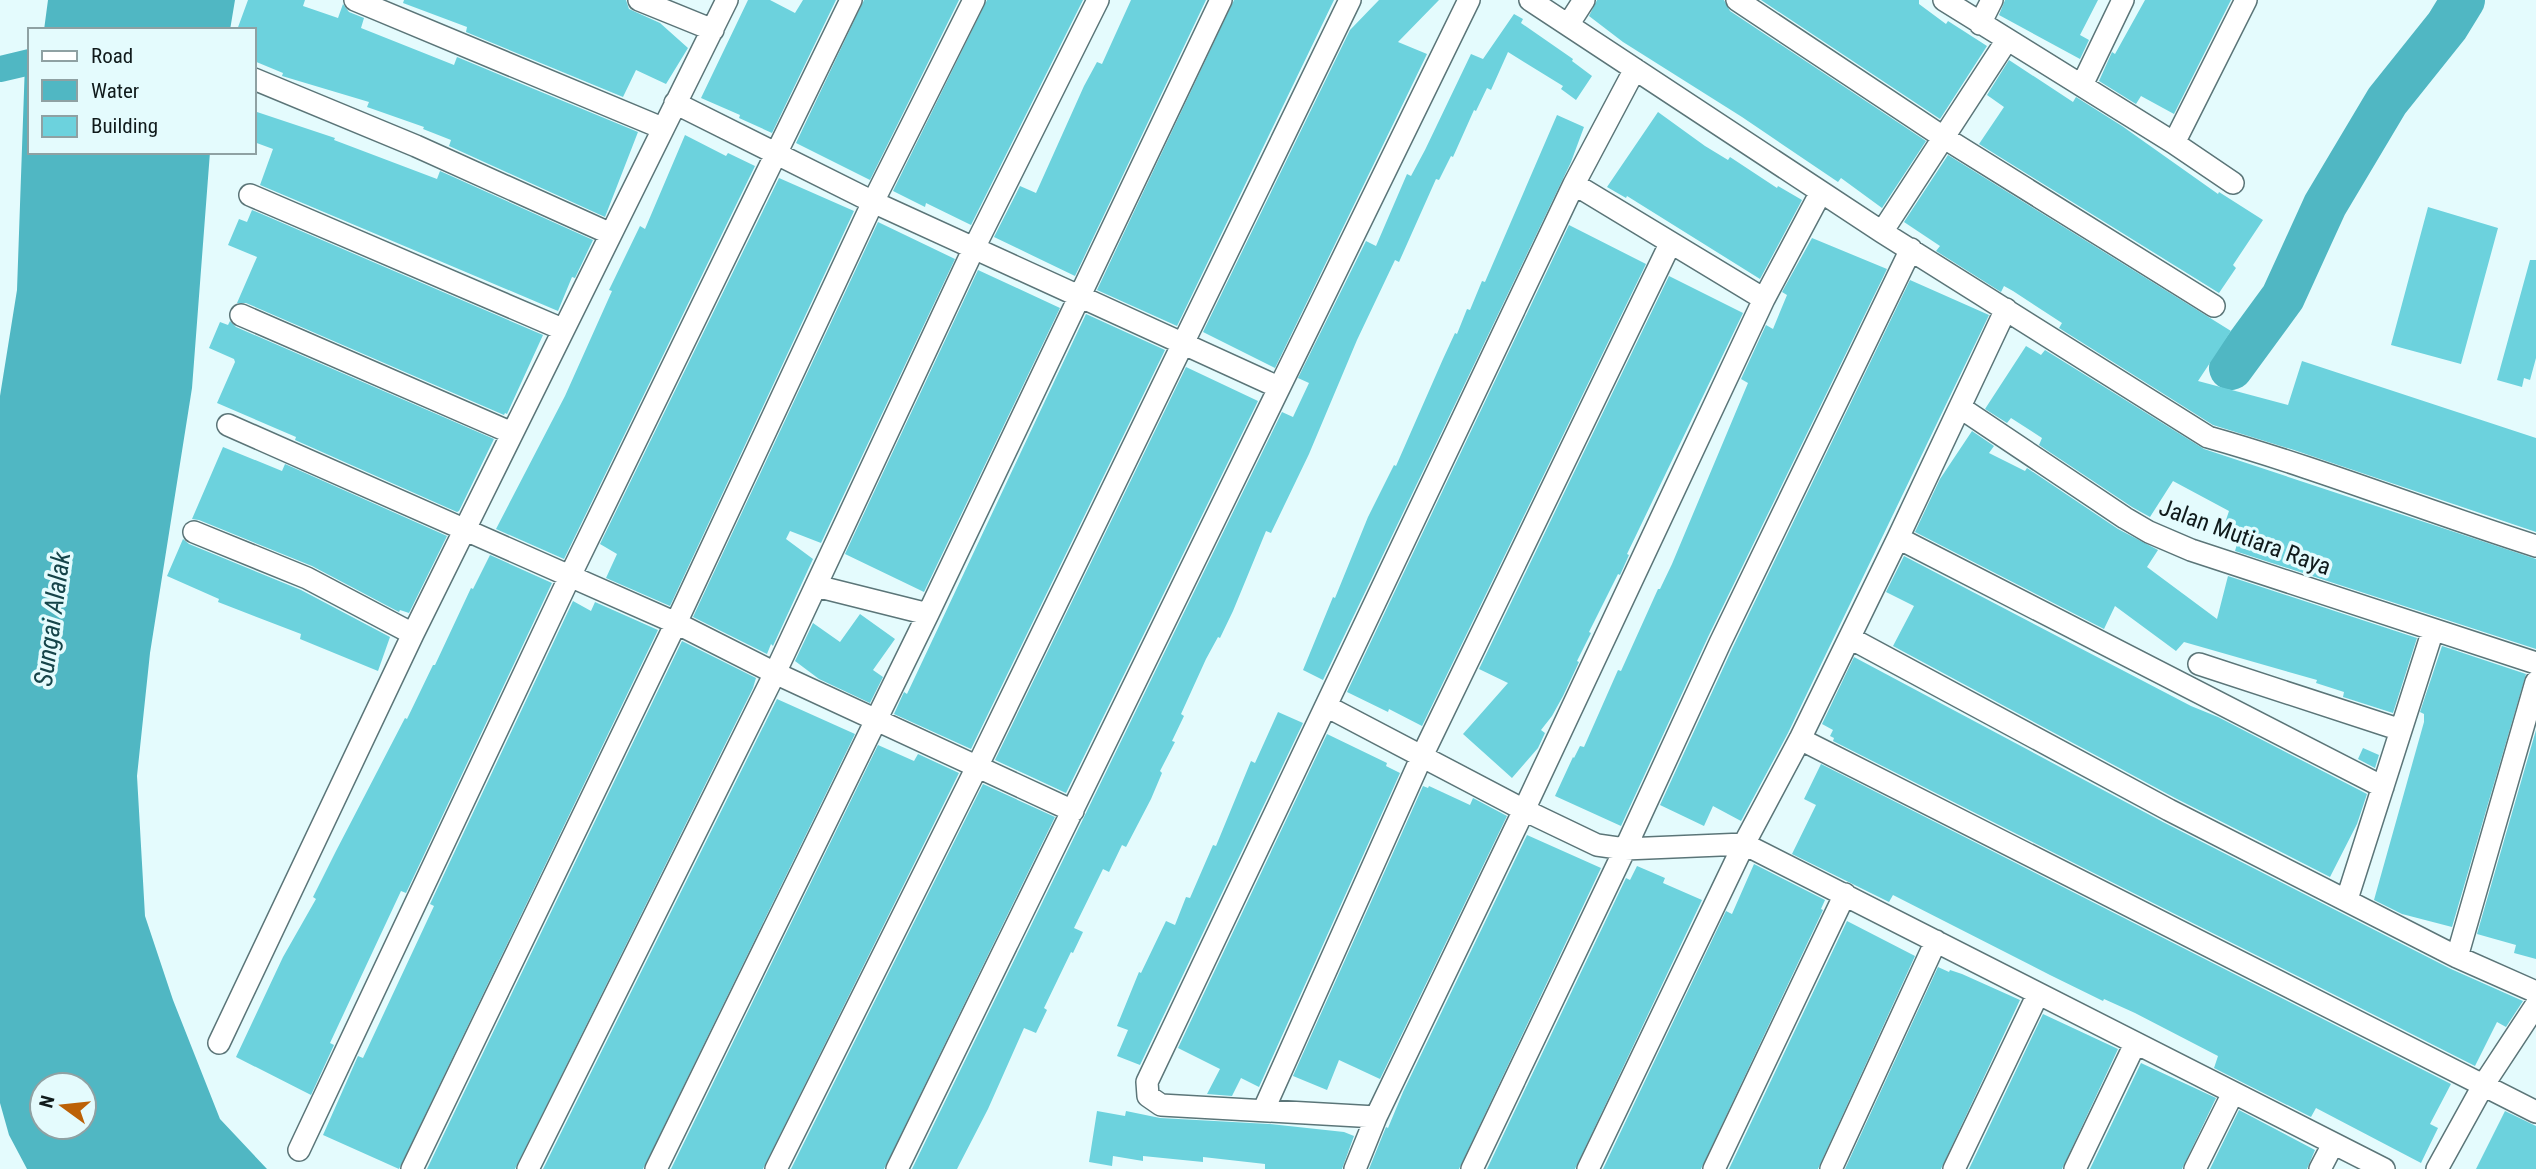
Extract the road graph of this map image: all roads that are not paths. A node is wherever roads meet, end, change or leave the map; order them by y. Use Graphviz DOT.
graph roads {
  1 [pos="355,0"];
  2 [pos="639,0"];
  3 [pos="727,0"];
  4 [pos="851,0"];
  5 [pos="974,0"];
  6 [pos="1098,0"];
  7 [pos="1221,0"];
  8 [pos="1350,0"];
  9 [pos="1530,0"];
  10 [pos="1584,0"];
  11 [pos="1737,0"];
  12 [pos="1944,0"];
  13 [pos="1993,0"];
  14 [pos="2123,0"];
  15 [pos="2246,0"];
  16 [pos="1464,2"];
  17 [pos="1980,24"];
  18 [pos="1568,25"];
  19 [pos="713,30"];
  20 [pos="2007,40"];
  21 [pos="1635,69"];
  22 [pos="256,80"];
  23 [pos="2082,85"];
  24 [pos="675,103"];
  25 [pos="662,128"];
  26 [pos="1943,138"];
  27 [pos="2174,143"];
  28 [pos="776,155"];
  29 [pos="2233,183"];
  30 [pos="1574,184"];
  31 [pos="1821,192"];
  32 [pos="250,195"];
  33 [pos="873,202"];
  34 [pos="1882,232"];
  35 [pos="611,234"];
  36 [pos="1670,244"];
  37 [pos="974,248"];
  38 [pos="1911,249"];
  39 [pos="1079,295"];
  40 [pos="1764,299"];
  41 [pos="2214,306"];
  42 [pos="2006,309"];
  43 [pos="241,315"];
  44 [pos="562,330"];
  45 [pos="1182,344"];
  46 [pos="1278,387"];
  47 [pos="1961,408"];
  48 [pos="228,425"];
  49 [pos="512,433"];
  50 [pos="464,530"];
  51 [pos="194,532"];
  52 [pos="1898,538"];
  53 [pos="2536,545"];
  54 [pos="570,576"];
  55 [pos="816,586"];
  56 [pos="928,614"];
  57 [pos="676,623"];
  58 [pos="2433,630"];
  59 [pos="413,634"];
  60 [pos="1850,638"];
  61 [pos="2536,663"];
  62 [pos="2199,664"];
  63 [pos="775,673"];
  64 [pos="2536,682"];
  65 [pos="1326,706"];
  66 [pos="877,719"];
  67 [pos="2401,730"];
  68 [pos="1800,739"];
  69 [pos="1422,756"];
  70 [pos="977,768"];
  71 [pos="2383,787"];
  72 [pos="1524,810"];
  73 [pos="1073,811"];
  74 [pos="1744,844"];
  75 [pos="1625,849"];
  76 [pos="1845,894"];
  77 [pos="2347,900"];
  78 [pos="1936,941"];
  79 [pos="2457,957"];
  80 [pos="2536,992"];
  81 [pos="2038,993"];
  82 [pos="2536,1005"];
  83 [pos="219,1043"];
  84 [pos="2135,1044"];
  85 [pos="2484,1084"];
  86 [pos="2233,1093"];
  87 [pos="1264,1110"];
  88 [pos="2536,1111"];
  89 [pos="1376,1117"];
  90 [pos="2333,1144"];
  91 [pos="299,1150"];
  92 [pos="412,1169"];
  93 [pos="528,1169"];
  94 [pos="656,1169"];
  95 [pos="776,1169"];
  96 [pos="897,1169"];
  97 [pos="1355,1169"];
  98 [pos="1472,1169"];
  99 [pos="1588,1169"];
  100 [pos="1714,1169"];
  101 [pos="1832,1169"];
  102 [pos="1954,1169"];
  103 [pos="2075,1169"];
  104 [pos="2195,1169"];
  105 [pos="2320,1169"];
  106 [pos="2384,1169"];
  107 [pos="2437,1169"];
  1 -- 25 [label="street"];
  2 -- 19 [label="street"];
  3 -- 19 [label="street"];
  4 -- 28 [label="street"];
  5 -- 33 [label="street"];
  6 -- 37 [label="street"];
  7 -- 39 [label="street"];
  8 -- 45 [label="street"];
  9 -- 18 [label="street"];
  10 -- 18 [label="street"];
  11 -- 26 [label="street"];
  12 -- 17 [label="street"];
  13 -- 17 [label="street"];
  14 -- 23 [label="street"];
  15 -- 27 [label="street"];
  16 -- 46 [label="street"];
  17 -- 20 [label="street"];
  18 -- 21 [label="street"];
  19 -- 24 [label="street"];
  20 -- 23 [label="street"];
  20 -- 26 [label="street"];
  21 -- 30 [label="street"];
  21 -- 31 [label="street"];
  22 -- 35 [label="street"];
  23 -- 27 [label="street"];
  24 -- 25 [label="street"];
  24 -- 28 [label="street"];
  25 -- 35 [label="street"];
  26 -- 34 [label="street"];
  26 -- 41 [label="street"];
  27 -- 29 [label="street"];
  28 -- 33 [label="street"];
  28 -- 54 [label="street"];
  30 -- 36 [label="street"];
  30 -- 65 [label="street"];
  31 -- 34 [label="street"];
  31 -- 40 [label="street"];
  32 -- 44 [label="street"];
  33 -- 37 [label="street"];
  33 -- 57 [label="street"];
  34 -- 38 [label="street"];
  35 -- 44 [label="street"];
  36 -- 40 [label="street"];
  36 -- 69 [label="street"];
  37 -- 39 [label="street"];
  37 -- 55 [label="street"];
  38 -- 42 [label="street"];
  38 -- 75 [label="street"];
  39 -- 45 [label="street"];
  39 -- 56 [label="street"];
  40 -- 72 [label="street"];
  42 -- 47 [label="street"];
  42 -- 53 [label="street"];
  43 -- 49 [label="street"];
  44 -- 49 [label="street"];
  45 -- 46 [label="street"];
  45 -- 70 [label="street"];
  46 -- 73 [label="street"];
  47 -- 52 [label="street"];
  47 -- 58 [label="street, Jalan Mutiara Raya"];
  48 -- 50 [label="street"];
  49 -- 50 [label="street"];
  50 -- 54 [label="street"];
  50 -- 59 [label="street"];
  51 -- 59 [label="street"];
  52 -- 60 [label="street"];
  52 -- 71 [label="street"];
  54 -- 57 [label="street"];
  54 -- 91 [label="street"];
  55 -- 56 [label="street"];
  55 -- 63 [label="street"];
  56 -- 66 [label="street"];
  57 -- 63 [label="street"];
  57 -- 92 [label="street"];
  58 -- 61 [label="street, Jalan Mutiara Raya"];
  58 -- 67 [label="street"];
  59 -- 83 [label="street"];
  60 -- 68 [label="street"];
  60 -- 77 [label="street"];
  62 -- 67 [label="street"];
  63 -- 66 [label="street"];
  63 -- 93 [label="street"];
  64 -- 79 [label="street"];
  65 -- 69 [label="street"];
  65 -- 87 [label="street"];
  66 -- 70 [label="street"];
  66 -- 94 [label="street"];
  67 -- 71 [label="street"];
  68 -- 74 [label="street"];
  68 -- 85 [label="street"];
  69 -- 72 [label="street"];
  69 -- 87 [label="street"];
  70 -- 73 [label="street"];
  70 -- 95 [label="street"];
  71 -- 77 [label="street"];
  72 -- 75 [label="street"];
  72 -- 89 [label="street"];
  73 -- 96 [label="street"];
  74 -- 75 [label="street"];
  74 -- 76 [label="street"];
  74 -- 99 [label="street"];
  75 -- 98 [label="street"];
  76 -- 78 [label="street"];
  76 -- 100 [label="street"];
  77 -- 79 [label="street"];
  78 -- 81 [label="street"];
  78 -- 101 [label="street"];
  79 -- 80 [label="street"];
  81 -- 84 [label="street"];
  81 -- 102 [label="street"];
  82 -- 85 [label="street"];
  84 -- 86 [label="street"];
  84 -- 103 [label="street"];
  85 -- 88 [label="street"];
  85 -- 107 [label="street"];
  86 -- 90 [label="street"];
  86 -- 104 [label="street"];
  87 -- 89 [label="street"];
  89 -- 97 [label="street"];
  90 -- 105 [label="street"];
  90 -- 106 [label="street"];
}
